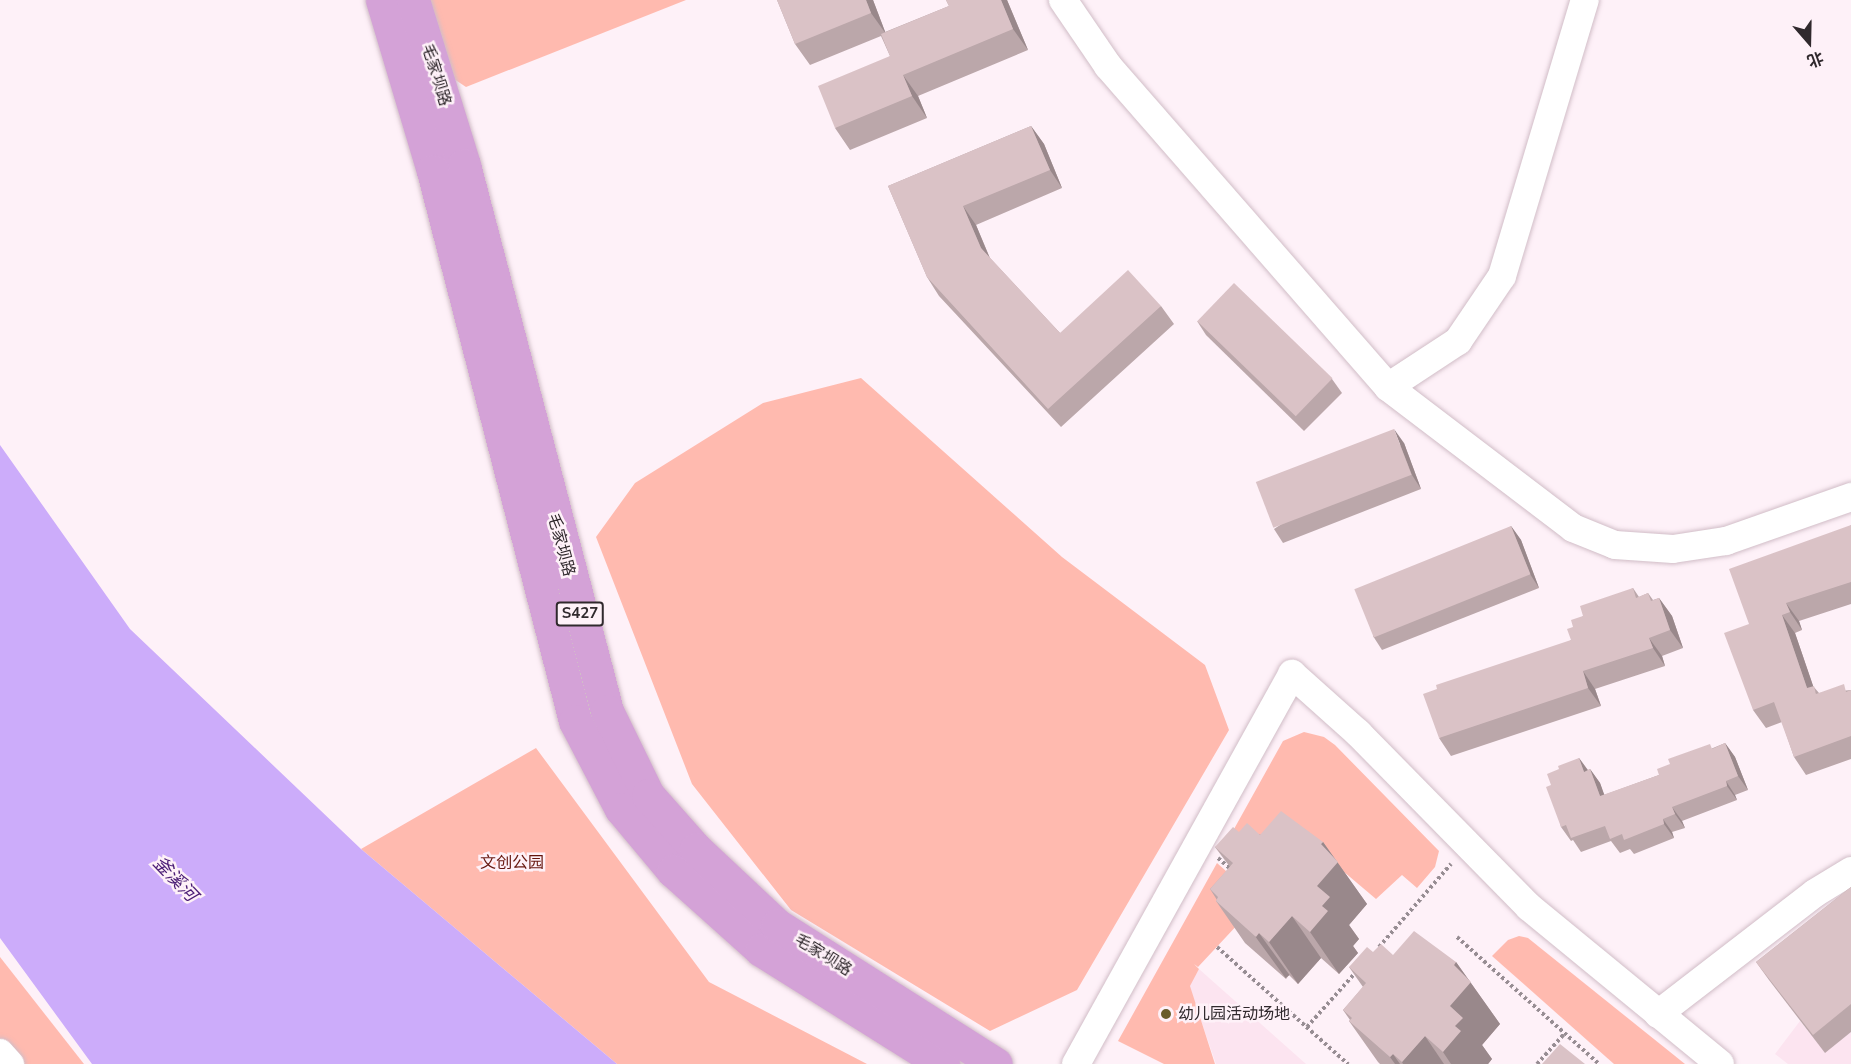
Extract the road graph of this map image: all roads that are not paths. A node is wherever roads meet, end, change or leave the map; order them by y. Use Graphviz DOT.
graph roads {
  1 [pos="382,0"];
  2 [pos="413,0"];
  3 [pos="1063,0"];
  4 [pos="1585,0"];
  5 [pos="1388,387"];
  6 [pos="1851,496"];
  7 [pos="1851,871"];
  8 [pos="1658,1014"];
  9 [pos="0,1053"];
  10 [pos="10,1064"];
  11 [pos="943,1064"];
  12 [pos="996,1064"];
  13 [pos="1076,1064"];
  14 [pos="1720,1064"];
  1 -- 11 [label="main road, 毛家坝路 / S427"];
  2 -- 12 [label="main road, 毛家坝路 / S427"];
  3 -- 5 [label="street"];
  4 -- 5 [label="street"];
  5 -- 6 [label="street"];
  7 -- 8 [label="street"];
  8 -- 13 [label="street"];
  8 -- 14 [label="street"];
  9 -- 10 [label="street"];
}
